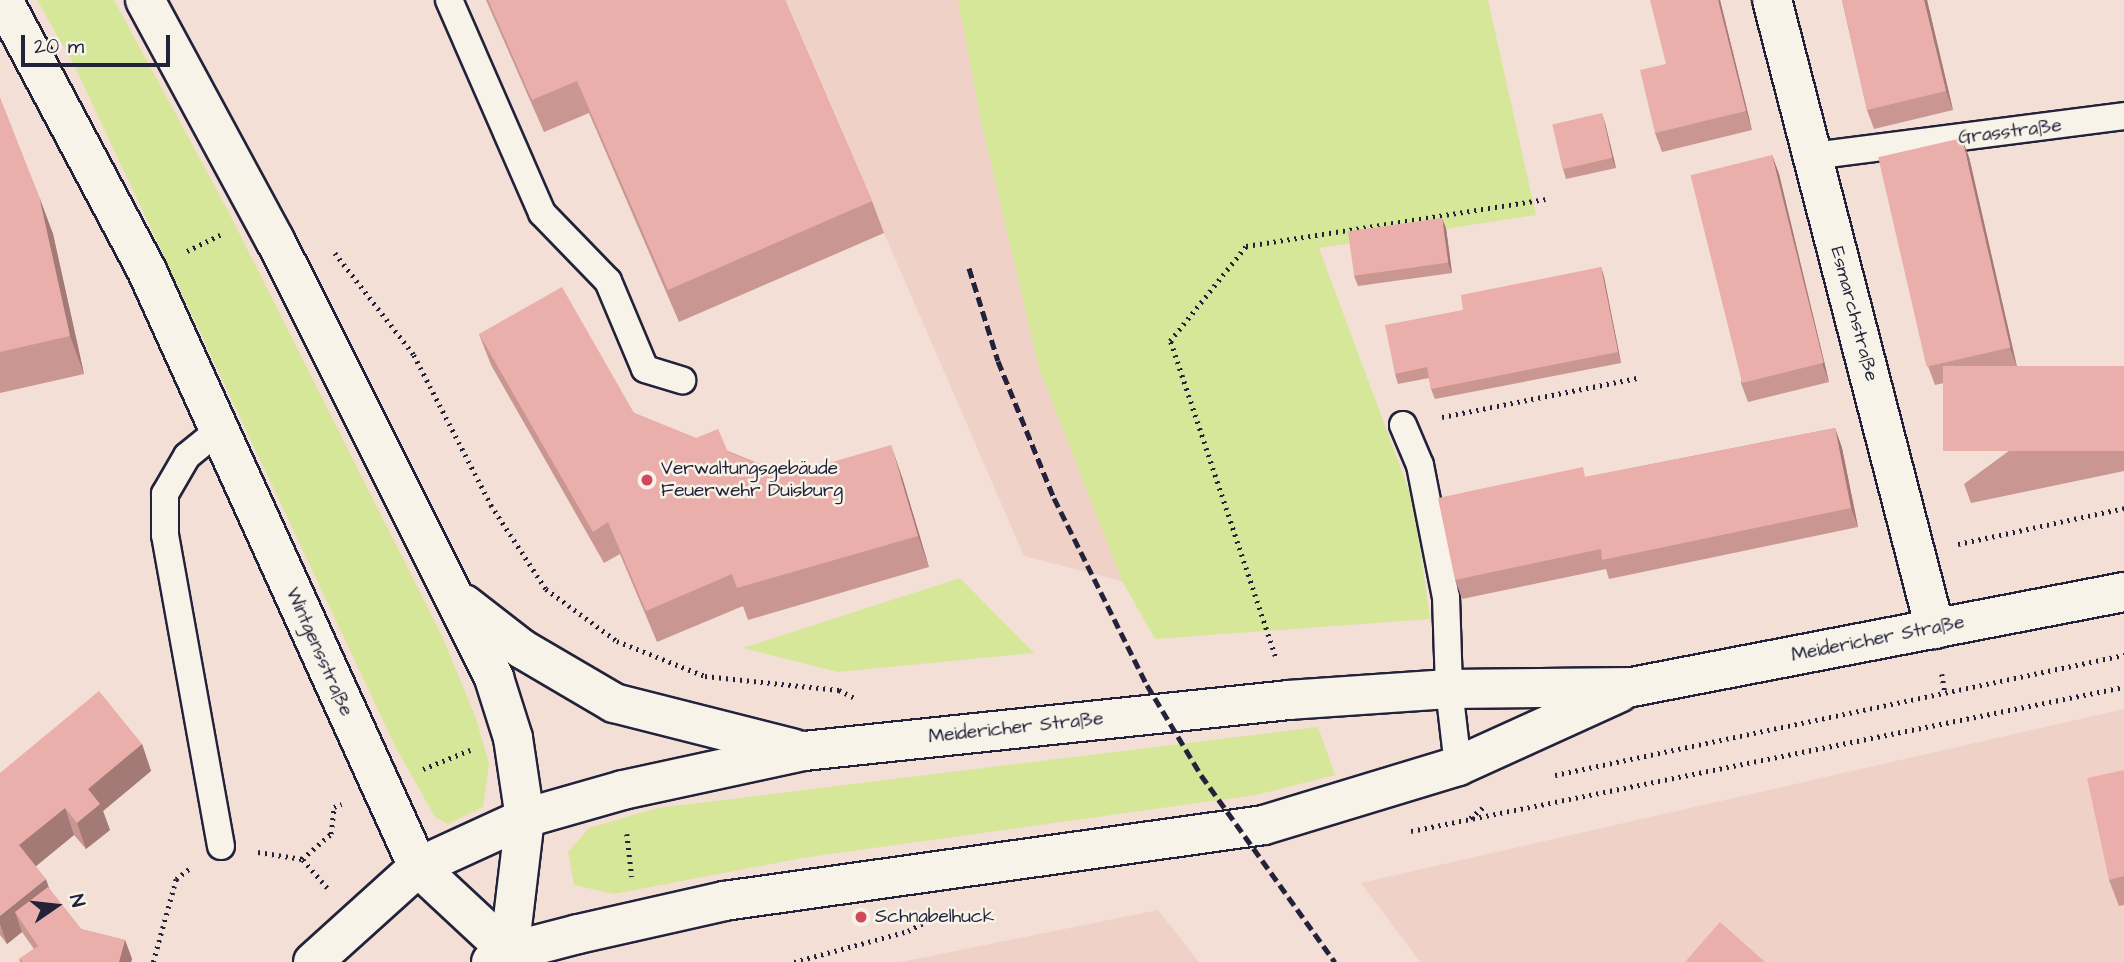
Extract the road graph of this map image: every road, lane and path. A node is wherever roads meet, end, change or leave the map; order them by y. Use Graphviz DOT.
graph roads {
  1 [pos="3,0"];
  2 [pos="145,0"];
  3 [pos="449,0"];
  4 [pos="1772,0"];
  5 [pos="2124,116"];
  6 [pos="1813,156"];
  7 [pos="1545,199"];
  8 [pos="332,249"];
  9 [pos="1637,378"];
  10 [pos="682,380"];
  11 [pos="1404,425"];
  12 [pos="219,430"];
  13 [pos="2124,508"];
  14 [pos="1916,553"];
  15 [pos="2124,592"];
  16 [pos="458,600"];
  17 [pos="1935,629"];
  18 [pos="2124,655"];
  19 [pos="1632,687"];
  20 [pos="2124,687"];
  21 [pos="1449,689"];
  22 [pos="1288,701"];
  23 [pos="863,703"];
  24 [pos="804,751"];
  25 [pos="1458,766"];
  26 [pos="1543,777"];
  27 [pos="1496,798"];
  28 [pos="525,818"];
  29 [pos="221,846"];
  30 [pos="418,867"];
  31 [pos="500,957"];
  32 [pos="313,962"];
  1 -- 12 [label="main road, Wintgensstraße"];
  2 -- 16 [label="main road"];
  3 -- 10 [label="lane"];
  4 -- 6 [label="main road, Esmarchstraße"];
  5 -- 6 [label="lane, Grasstraße"];
  6 -- 14 [label="main road, Esmarchstraße"];
  7 -- 22 [label="path"];
  8 -- 23 [label="path"];
  9 -- 11 [label="path"];
  11 -- 21 [label="lane"];
  12 -- 29 [label="lane"];
  12 -- 30 [label="main road, Wintgensstraße"];
  13 -- 14 [label="path"];
  14 -- 17 [label="main road, Esmarchstraße"];
  15 -- 17 [label="main road, Meidericher Straße"];
  16 -- 24 [label="main road"];
  16 -- 28 [label="main road"];
  17 -- 19 [label="main road, Meidericher Straße"];
  18 -- 26 [label="path"];
  19 -- 21 [label="main road, Meidericher Straße"];
  19 -- 25 [label="main road, Meidericher Straße"];
  20 -- 27 [label="path"];
  21 -- 22 [label="main road, Meidericher Straße"];
  21 -- 25 [label="lane"];
  22 -- 24 [label="main road, Meidericher Straße"];
  24 -- 28 [label="main road, Meidericher Straße"];
  25 -- 31 [label="main road, Meidericher Straße"];
  28 -- 30 [label="main road, Meidericher Straße"];
  28 -- 31 [label="main road"];
  30 -- 31 [label="main road, Wintgensstraße"];
  30 -- 32 [label="main road, Meidericher Straße"];
}
